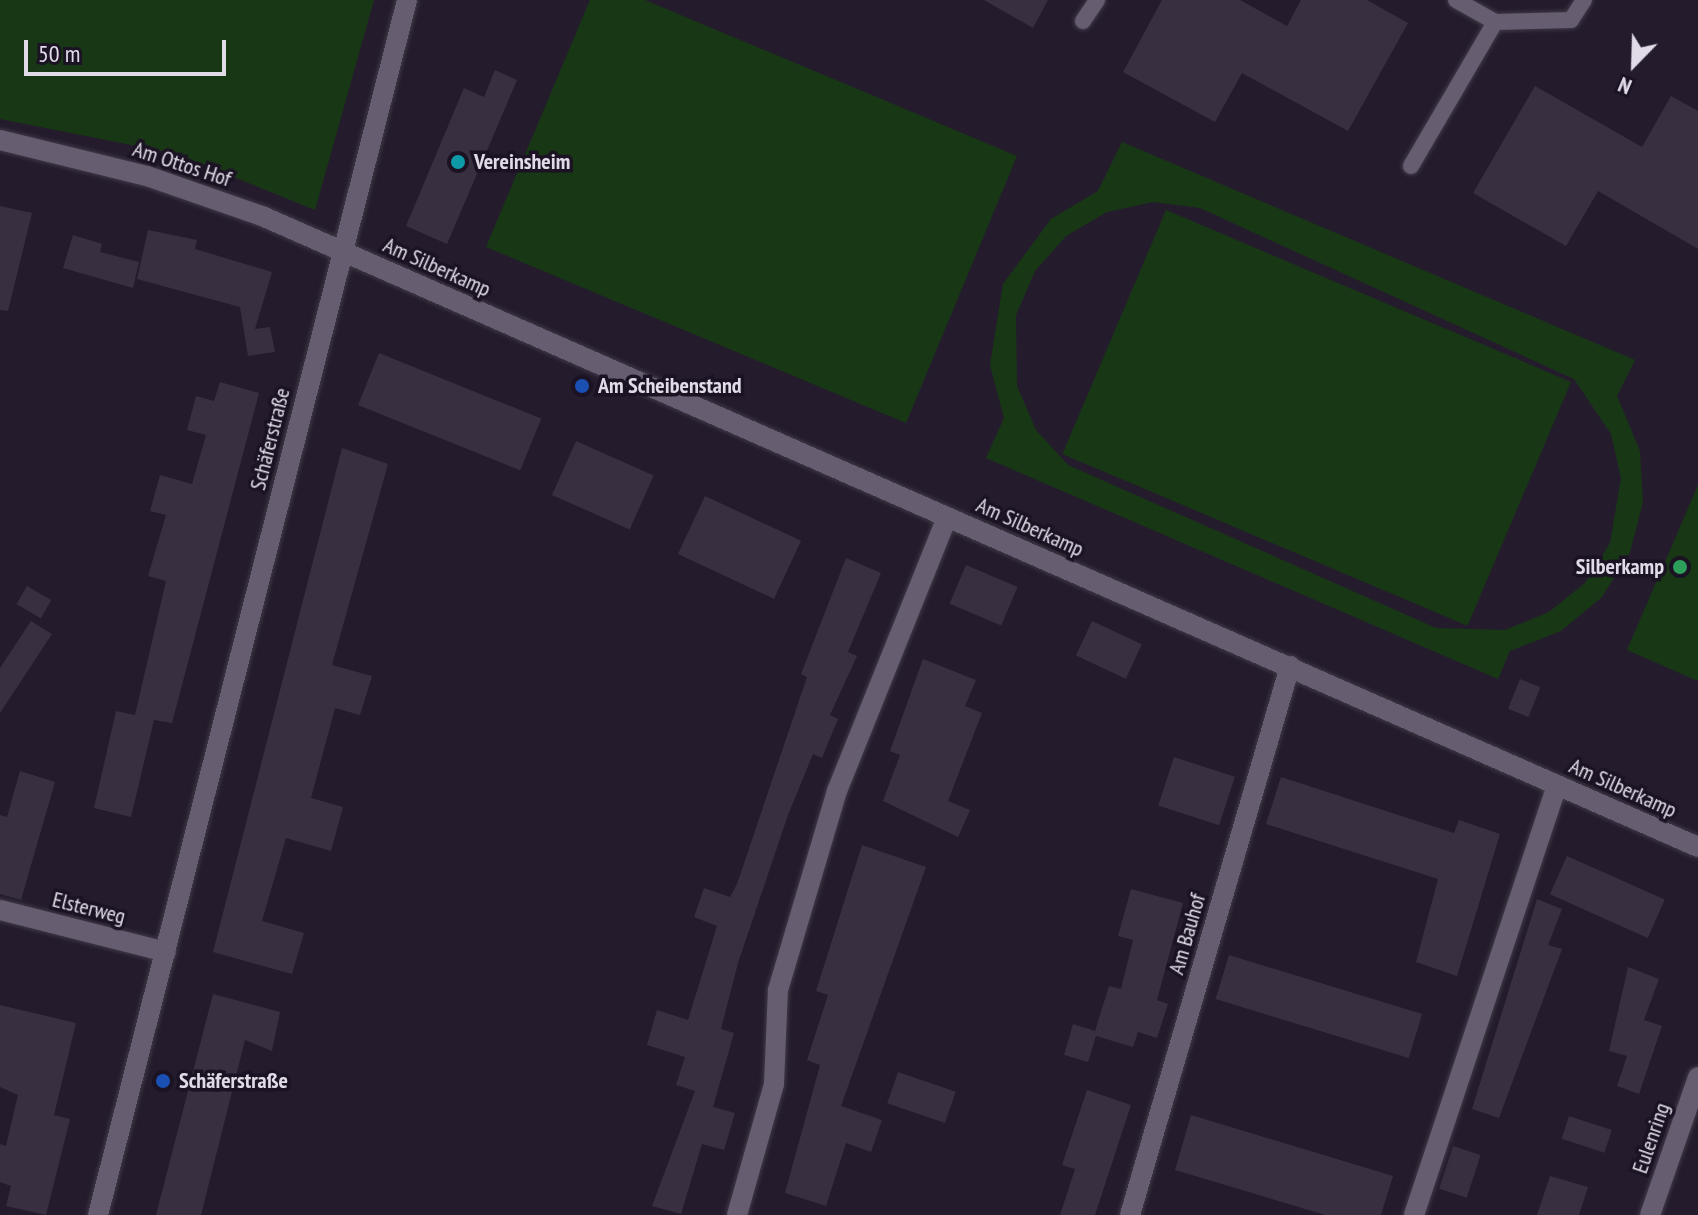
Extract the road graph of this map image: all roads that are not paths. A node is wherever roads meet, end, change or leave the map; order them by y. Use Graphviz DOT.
graph roads {
  1 [pos="407,0"];
  2 [pos="1097,0"];
  3 [pos="1456,0"];
  4 [pos="1584,0"];
  5 [pos="1083,21"];
  6 [pos="1495,22"];
  7 [pos="0,140"];
  8 [pos="1411,166"];
  9 [pos="343,251"];
  10 [pos="947,517"];
  11 [pos="1290,666"];
  12 [pos="1557,785"];
  13 [pos="1698,847"];
  14 [pos="0,910"];
  15 [pos="166,952"];
  16 [pos="1698,1077"];
  17 [pos="98,1215"];
  18 [pos="737,1215"];
  19 [pos="1130,1215"];
  20 [pos="1414,1215"];
  21 [pos="1650,1215"];
  1 -- 9 [label="street, Schäferstraße"];
  2 -- 5 [label="lane"];
  3 -- 6 [label="lane"];
  4 -- 6 [label="lane"];
  6 -- 8 [label="lane"];
  7 -- 9 [label="street, Am Ottos Hof"];
  9 -- 10 [label="street, Am Silberkamp"];
  9 -- 15 [label="street, Schäferstraße"];
  10 -- 11 [label="street, Am Silberkamp"];
  10 -- 18 [label="street"];
  11 -- 12 [label="street, Am Silberkamp"];
  11 -- 19 [label="street, Am Bauhof"];
  12 -- 13 [label="street, Am Silberkamp"];
  12 -- 20 [label="street"];
  14 -- 15 [label="street, Elsterweg"];
  15 -- 17 [label="street, Schäferstraße"];
  16 -- 21 [label="street, Eulenring"];
}
